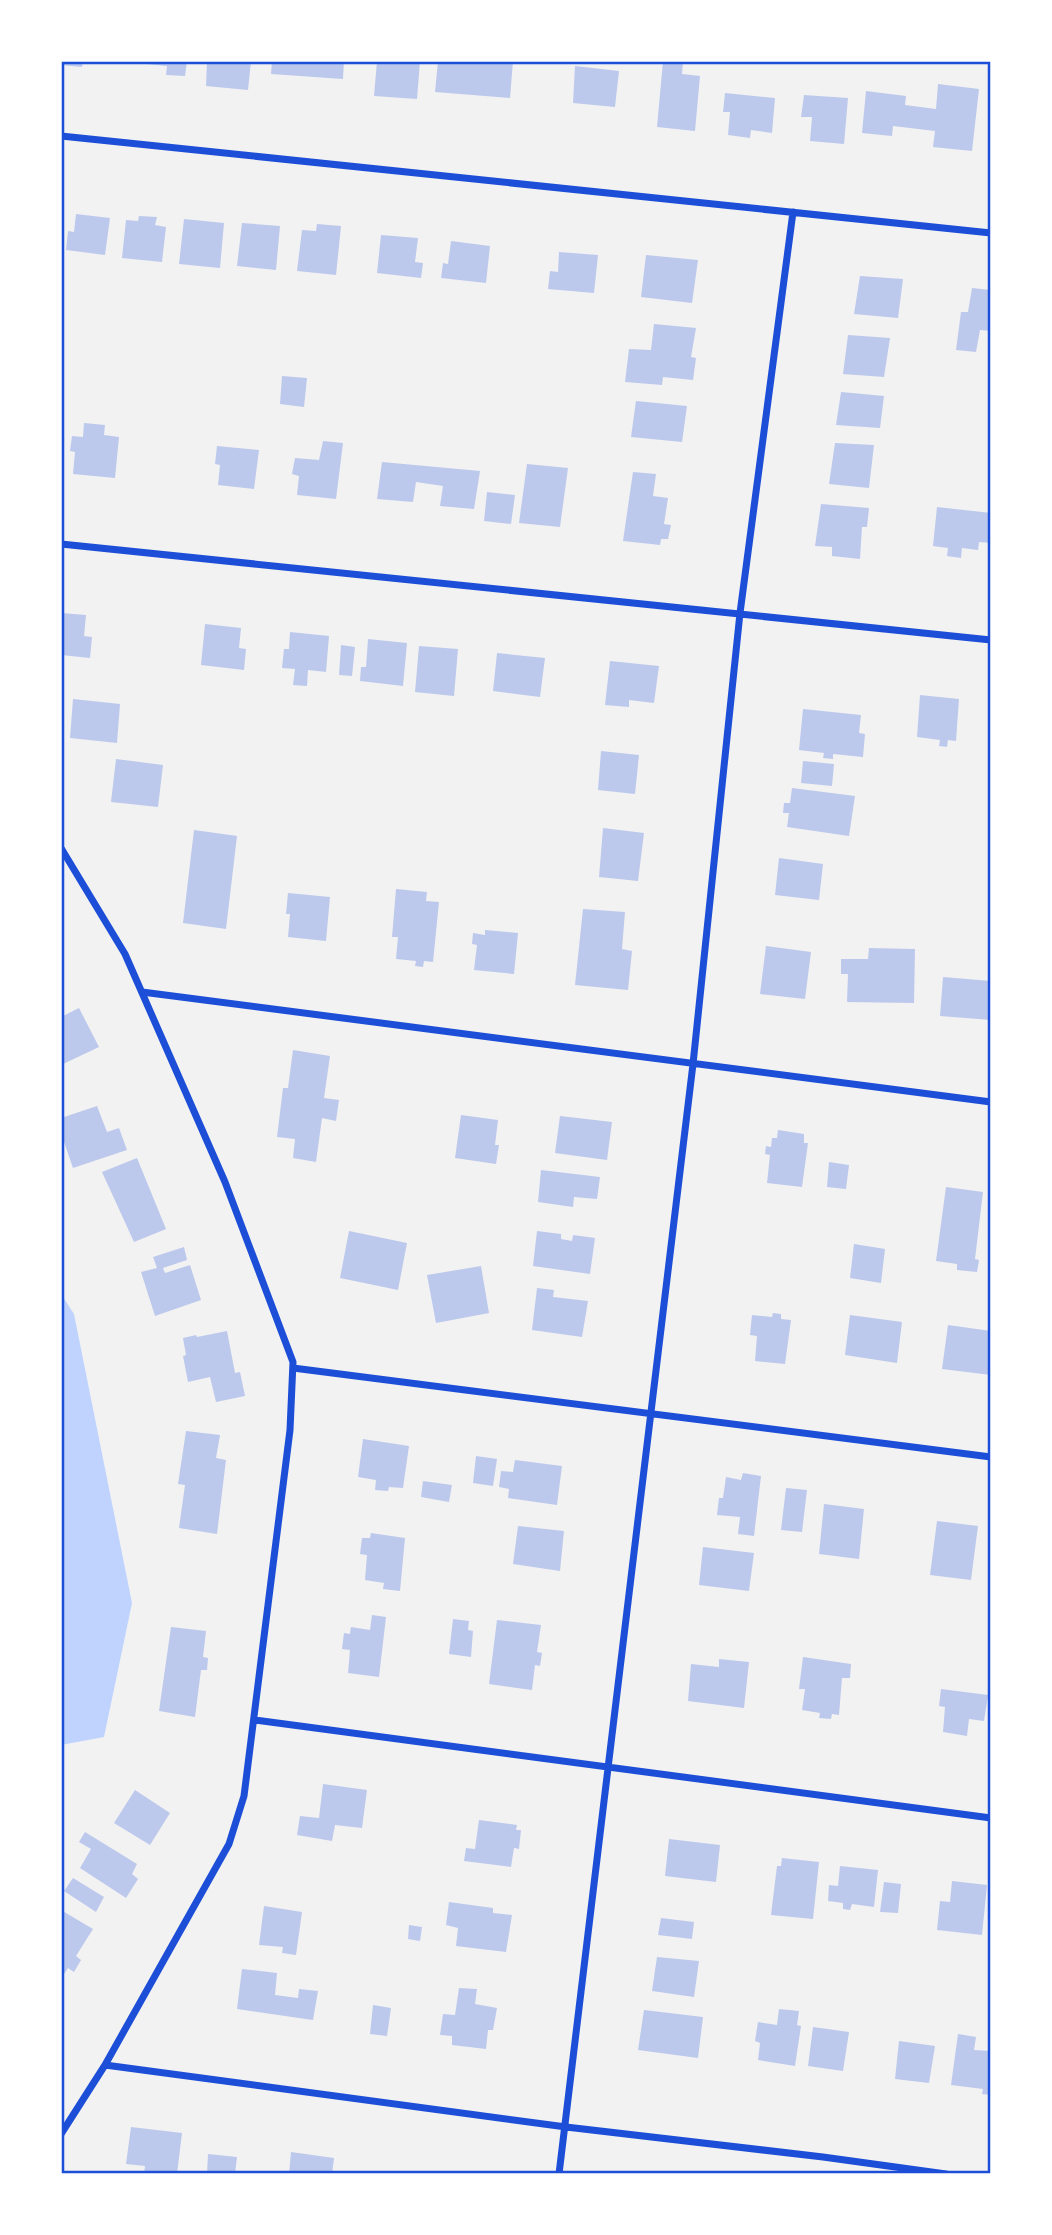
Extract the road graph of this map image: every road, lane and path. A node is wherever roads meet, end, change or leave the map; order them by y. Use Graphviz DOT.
graph roads {
  1 [pos="61,136"];
  2 [pos="793,212"];
  3 [pos="991,233"];
  4 [pos="61,544"];
  5 [pos="740,613"];
  6 [pos="991,640"];
  7 [pos="61,848"];
  8 [pos="142,992"];
  9 [pos="693,1064"];
  10 [pos="991,1102"];
  11 [pos="293,1368"];
  12 [pos="650,1414"];
  13 [pos="991,1457"];
  14 [pos="255,1720"];
  15 [pos="608,1767"];
  16 [pos="991,1818"];
  17 [pos="105,2065"];
  18 [pos="566,2126"];
  19 [pos="61,2134"];
  20 [pos="559,2174"];
  21 [pos="946,2174"];
  1 -- 2 [label="street"];
  2 -- 3 [label="street"];
  2 -- 5 [label="street"];
  4 -- 5 [label="street"];
  5 -- 6 [label="street"];
  5 -- 9 [label="street"];
  7 -- 8 [label="street"];
  8 -- 9 [label="street"];
  8 -- 11 [label="street"];
  9 -- 10 [label="street"];
  9 -- 12 [label="street"];
  11 -- 12 [label="street"];
  11 -- 14 [label="street"];
  12 -- 13 [label="street"];
  12 -- 15 [label="street"];
  14 -- 15 [label="street"];
  14 -- 17 [label="street"];
  15 -- 16 [label="street"];
  15 -- 18 [label="street"];
  17 -- 18 [label="street"];
  17 -- 19 [label="street"];
  18 -- 20 [label="street"];
  18 -- 21 [label="street"];
}
